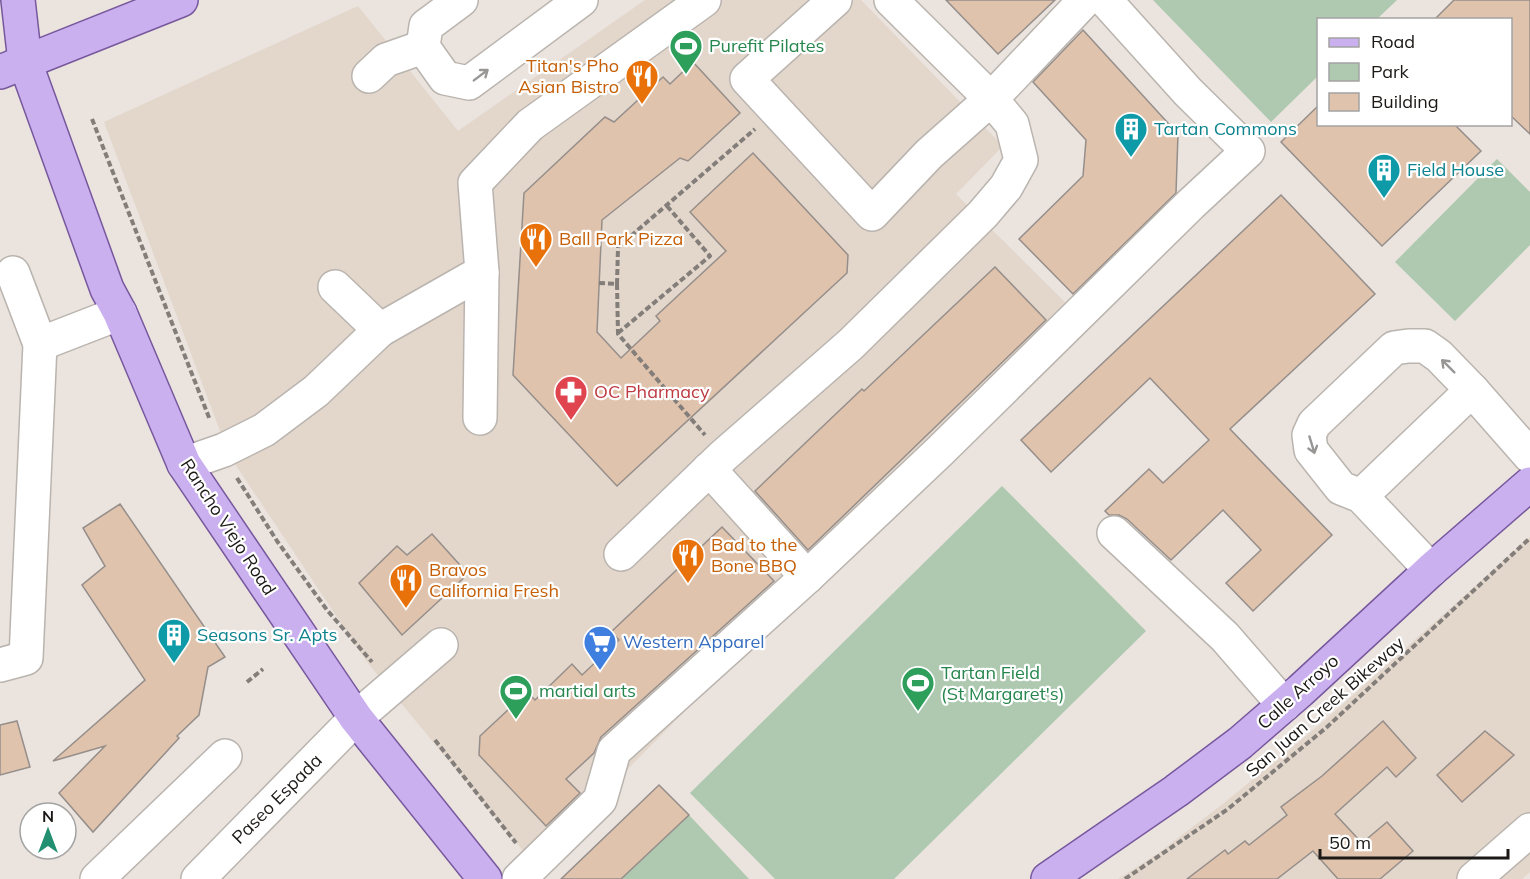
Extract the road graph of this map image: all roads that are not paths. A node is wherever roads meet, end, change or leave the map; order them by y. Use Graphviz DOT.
graph roads {
  1 [pos="18,0"];
  2 [pos="181,0"];
  3 [pos="461,0"];
  4 [pos="581,0"];
  5 [pos="704,0"];
  6 [pos="835,0"];
  7 [pos="891,0"];
  8 [pos="1085,0"];
  9 [pos="1105,0"];
  10 [pos="0,31"];
  11 [pos="423,47"];
  12 [pos="12,67"];
  13 [pos="369,76"];
  14 [pos="991,99"];
  15 [pos="482,272"];
  16 [pos="13,273"];
  17 [pos="335,287"];
  18 [pos="120,313"];
  19 [pos="380,330"];
  20 [pos="40,344"];
  21 [pos="1472,390"];
  22 [pos="480,418"];
  23 [pos="1530,456"];
  24 [pos="716,462"];
  25 [pos="184,464"];
  26 [pos="1530,484"];
  27 [pos="1361,496"];
  28 [pos="1114,533"];
  29 [pos="621,554"];
  30 [pos="1431,570"];
  31 [pos="807,577"];
  32 [pos="441,645"];
  33 [pos="0,665"];
  34 [pos="1284,705"];
  35 [pos="356,718"];
  36 [pos="225,756"];
  37 [pos="1530,830"];
  38 [pos="97,879"];
  39 [pos="198,879"];
  40 [pos="485,879"];
  41 [pos="519,879"];
  42 [pos="1048,879"];
  43 [pos="1474,879"];
  1 -- 12 [label="main road, Rancho Viejo Road"];
  2 -- 12 [label="main road"];
  3 -- 11 [label="street"];
  11 -- 4 [label="street, one-way"];
  5 -- 15 [label="street"];
  6 -- 14 [label="street"];
  7 -- 14 [label="street"];
  8 -- 14 [label="street"];
  9 -- 31 [label="street"];
  10 -- 12 [label="main road, Rancho Viejo Road"];
  11 -- 13 [label="street"];
  12 -- 18 [label="main road, Rancho Viejo Road"];
  14 -- 24 [label="street"];
  15 -- 19 [label="street"];
  15 -- 22 [label="street"];
  16 -- 20 [label="street"];
  17 -- 19 [label="street"];
  18 -- 20 [label="street"];
  18 -- 25 [label="main road, Rancho Viejo Road"];
  19 -- 25 [label="street"];
  20 -- 33 [label="street"];
  21 -- 23 [label="street"];
  21 -- 27 [label="street"];
  21 -- 27 [label="street, one-way"];
  24 -- 29 [label="street"];
  24 -- 31 [label="street"];
  25 -- 35 [label="main road, Rancho Viejo Road"];
  26 -- 30 [label="main road, Calle Arroyo"];
  27 -- 30 [label="street"];
  28 -- 34 [label="street"];
  30 -- 34 [label="main road, Calle Arroyo"];
  31 -- 41 [label="street"];
  32 -- 35 [label="street, Paseo Espada"];
  34 -- 42 [label="main road, Calle Arroyo"];
  35 -- 39 [label="street, Paseo Espada"];
  35 -- 40 [label="main road, Rancho Viejo Road"];
  36 -- 38 [label="street"];
  37 -- 43 [label="street"];
}
